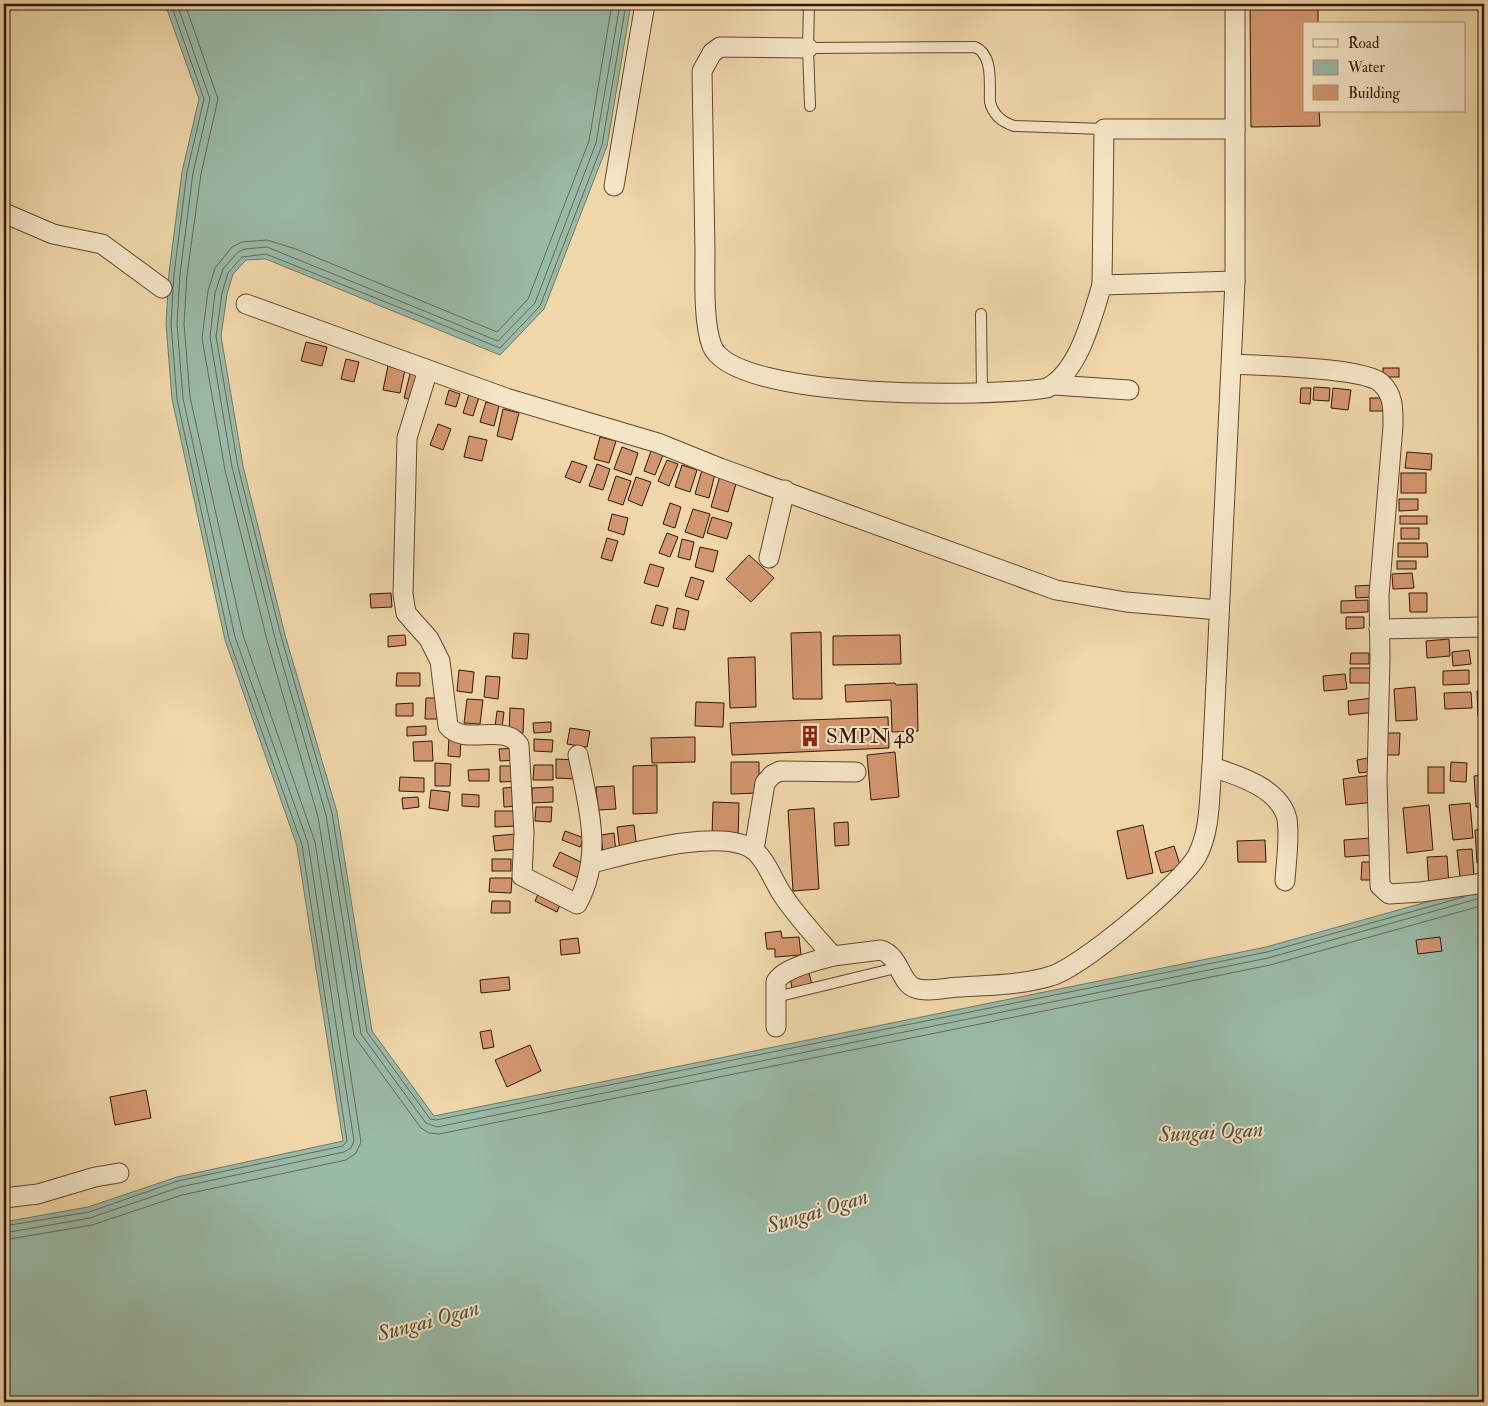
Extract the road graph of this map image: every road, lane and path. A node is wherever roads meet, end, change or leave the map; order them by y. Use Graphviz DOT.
graph roads {
  1 [pos="645,4"];
  2 [pos="808,4"];
  3 [pos="1235,4"];
  4 [pos="808,48"];
  5 [pos="810,106"];
  6 [pos="1104,129"];
  7 [pos="1235,129"];
  8 [pos="614,186"];
  9 [pos="4,213"];
  10 [pos="1235,281"];
  11 [pos="1102,285"];
  12 [pos="162,288"];
  13 [pos="246,304"];
  14 [pos="981,314"];
  15 [pos="1233,364"];
  16 [pos="428,370"];
  17 [pos="1054,385"];
  18 [pos="1129,390"];
  19 [pos="982,393"];
  20 [pos="785,490"];
  21 [pos="769,558"];
  22 [pos="1219,610"];
  23 [pos="1484,627"];
  24 [pos="1379,629"];
  25 [pos="578,755"];
  26 [pos="1212,767"];
  27 [pos="856,772"];
  28 [pos="754,850"];
  29 [pos="592,863"];
  30 [pos="1285,881"];
  31 [pos="1484,883"];
  32 [pos="833,956"];
  33 [pos="900,967"];
  34 [pos="776,996"];
  35 [pos="776,1027"];
  36 [pos="119,1173"];
  37 [pos="4,1198"];
  1 -- 8 [label="street"];
  2 -- 4 [label="lane"];
  3 -- 7 [label="street"];
  4 -- 5 [label="lane"];
  4 -- 6 [label="lane"];
  4 -- 19 [label="street"];
  6 -- 7 [label="street"];
  6 -- 11 [label="street"];
  7 -- 10 [label="street"];
  9 -- 12 [label="street"];
  10 -- 11 [label="street"];
  10 -- 15 [label="street"];
  11 -- 17 [label="street"];
  13 -- 16 [label="street"];
  14 -- 19 [label="lane"];
  15 -- 22 [label="street"];
  15 -- 24 [label="street"];
  16 -- 20 [label="street"];
  16 -- 29 [label="street"];
  17 -- 18 [label="street"];
  17 -- 19 [label="street"];
  20 -- 21 [label="street"];
  20 -- 22 [label="street"];
  22 -- 26 [label="street"];
  23 -- 24 [label="street"];
  24 -- 31 [label="street"];
  25 -- 29 [label="street"];
  26 -- 30 [label="street"];
  26 -- 33 [label="street"];
  27 -- 28 [label="street"];
  28 -- 29 [label="street"];
  28 -- 32 [label="street"];
  32 -- 33 [label="street"];
  32 -- 34 [label="street"];
  33 -- 34 [label="lane"];
  34 -- 35 [label="street"];
  36 -- 37 [label="street"];
}
